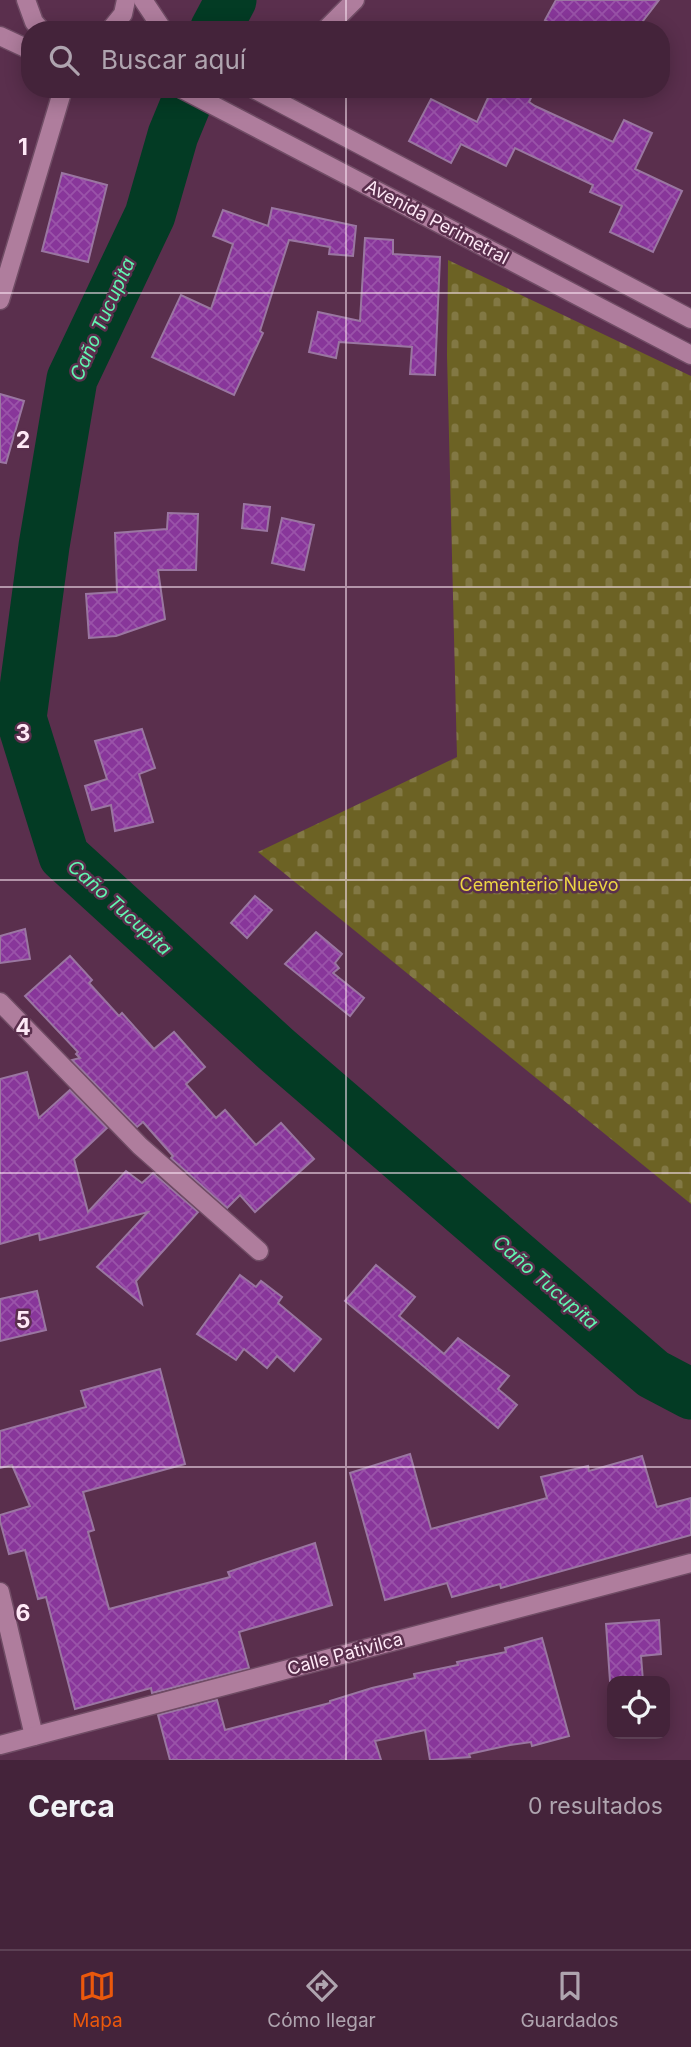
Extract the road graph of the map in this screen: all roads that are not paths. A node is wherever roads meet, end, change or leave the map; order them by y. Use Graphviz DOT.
graph roads {
  1 [pos="126,0"];
  2 [pos="143,0"];
  3 [pos="355,0"];
  4 [pos="23,3"];
  5 [pos="35,21"];
  6 [pos="117,21"];
  7 [pos="157,21"];
  8 [pos="334,21"];
  9 [pos="0,36"];
  10 [pos="21,46"];
  11 [pos="60,98"];
  12 [pos="200,98"];
  13 [pos="273,98"];
  14 [pos="0,300"];
  15 [pos="691,319"];
  16 [pos="691,355"];
  17 [pos="0,1002"];
  18 [pos="259,1251"];
  19 [pos="691,1563"];
  20 [pos="0,1592"];
  21 [pos="34,1736"];
  22 [pos="0,1745"];
  1 -- 6 [label="street"];
  2 -- 7 [label="street"];
  3 -- 8 [label="street"];
  4 -- 5 [label="street"];
  9 -- 10 [label="street"];
  11 -- 14 [label="street"];
  12 -- 16 [label="street, Avenida Perimetral"];
  13 -- 15 [label="street, Avenida Perimetral"];
  17 -- 18 [label="street"];
  19 -- 21 [label="street, Calle Pativilca"];
  20 -- 21 [label="street"];
  21 -- 22 [label="street, Calle Pativilca"];
}
